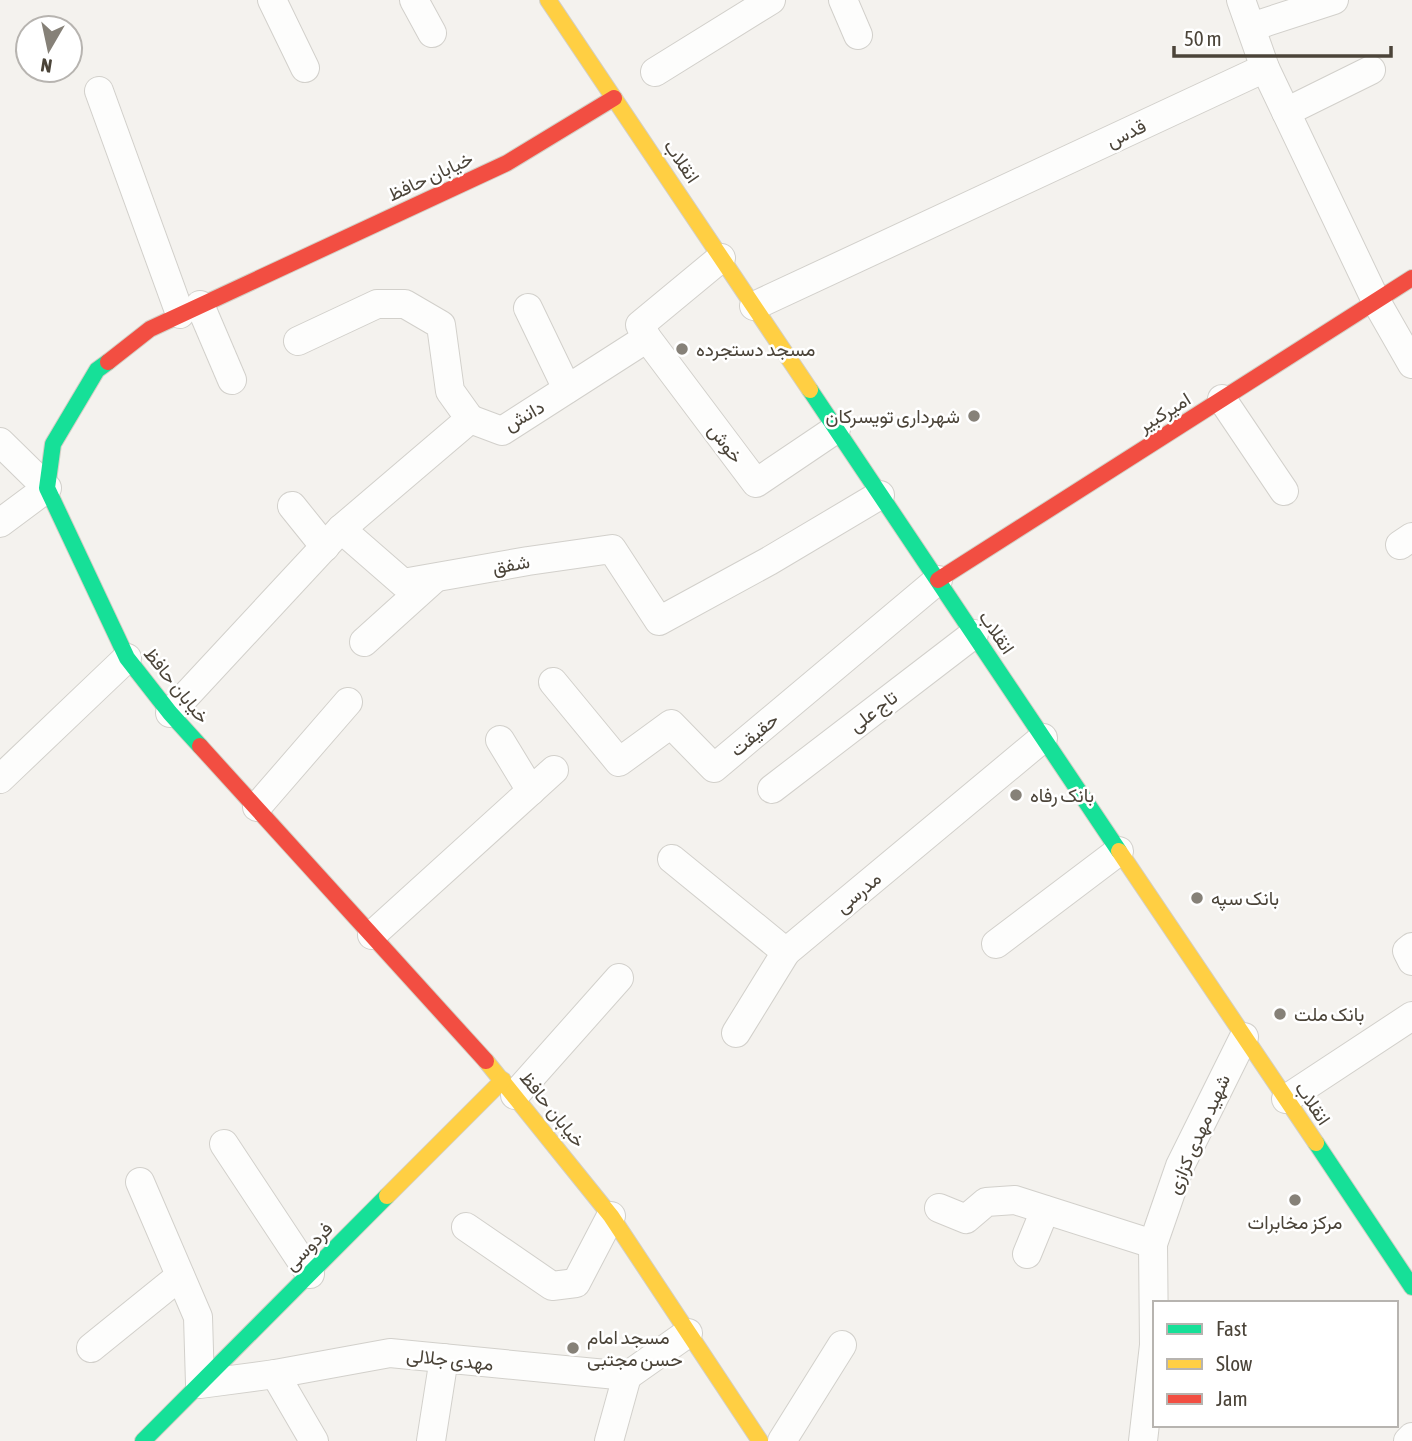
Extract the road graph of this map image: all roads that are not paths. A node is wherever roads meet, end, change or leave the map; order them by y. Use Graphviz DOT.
graph roads {
  1 [pos="272,0"];
  2 [pos="414,0"];
  3 [pos="548,0"];
  4 [pos="771,0"];
  5 [pos="843,0"];
  6 [pos="1241,0"];
  7 [pos="1334,0"];
  8 [pos="1251,27"];
  9 [pos="432,33"];
  10 [pos="858,35"];
  11 [pos="306,68"];
  12 [pos="1265,68"];
  13 [pos="1371,70"];
  14 [pos="654,72"];
  15 [pos="99,91"];
  16 [pos="614,98"];
  17 [pos="1286,113"];
  18 [pos="722,258"];
  19 [pos="1412,278"];
  20 [pos="1376,301"];
  21 [pos="754,306"];
  22 [pos="528,308"];
  23 [pos="190,310"];
  24 [pos="643,331"];
  25 [pos="298,341"];
  26 [pos="1412,364"];
  27 [pos="232,380"];
  28 [pos="567,389"];
  29 [pos="1222,399"];
  30 [pos="470,419"];
  31 [pos="836,429"];
  32 [pos="0,442"];
  33 [pos="47,488"];
  34 [pos="1284,491"];
  35 [pos="880,495"];
  36 [pos="292,506"];
  37 [pos="0,523"];
  38 [pos="333,538"];
  39 [pos="435,578"];
  40 [pos="938,580"];
  41 [pos="974,634"];
  42 [pos="364,642"];
  43 [pos="127,658"];
  44 [pos="554,682"];
  45 [pos="348,702"];
  46 [pos="170,713"];
  47 [pos="1043,738"];
  48 [pos="500,740"];
  49 [pos="554,770"];
  50 [pos="0,779"];
  51 [pos="772,789"];
  52 [pos="531,790"];
  53 [pos="257,807"];
  54 [pos="1119,850"];
  55 [pos="672,859"];
  56 [pos="372,935"];
  57 [pos="996,944"];
  58 [pos="1412,947"];
  59 [pos="786,952"];
  60 [pos="1412,961"];
  61 [pos="619,978"];
  62 [pos="1412,1016"];
  63 [pos="736,1033"];
  64 [pos="1244,1037"];
  65 [pos="509,1088"];
  66 [pos="1286,1099"];
  67 [pos="224,1144"];
  68 [pos="140,1182"];
  69 [pos="939,1208"];
  70 [pos="1045,1210"];
  71 [pos="611,1216"];
  72 [pos="466,1227"];
  73 [pos="1153,1244"];
  74 [pos="1027,1254"];
  75 [pos="310,1274"];
  76 [pos="180,1276"];
  77 [pos="1412,1287"];
  78 [pos="1154,1301"];
  79 [pos="688,1333"];
  80 [pos="842,1345"];
  81 [pos="91,1348"];
  82 [pos="1153,1354"];
  83 [pos="444,1358"];
  84 [pos="275,1374"];
  85 [pos="627,1376"];
  86 [pos="200,1384"];
  87 [pos="1412,1437"];
  88 [pos="143,1441"];
  89 [pos="314,1441"];
  90 [pos="432,1441"];
  91 [pos="608,1441"];
  92 [pos="760,1441"];
  93 [pos="782,1441"];
  94 [pos="1143,1441"];
  95 [pos="1408,1441"];
  1 -- 11 [label="street"];
  2 -- 9 [label="street"];
  3 -- 16 [label="main road, انقلاب"];
  4 -- 14 [label="street"];
  5 -- 10 [label="street"];
  6 -- 8 [label="street"];
  7 -- 8 [label="street"];
  8 -- 12 [label="street"];
  12 -- 17 [label="street"];
  12 -- 21 [label="street, قدس"];
  13 -- 17 [label="street"];
  15 -- 23 [label="street"];
  16 -- 18 [label="main road, انقلاب"];
  16 -- 23 [label="main road, خیابان حافظ"];
  17 -- 20 [label="street"];
  18 -- 21 [label="main road, انقلاب"];
  18 -- 24 [label="street, دانش"];
  19 -- 20 [label="main road, امیرکبیر"];
  20 -- 26 [label="street"];
  20 -- 29 [label="main road, امیرکبیر"];
  21 -- 31 [label="main road, انقلاب"];
  22 -- 28 [label="street"];
  23 -- 27 [label="street"];
  23 -- 33 [label="main road, خیابان حافظ"];
  24 -- 28 [label="street, دانش"];
  24 -- 31 [label="street, خوش"];
  25 -- 30 [label="street"];
  28 -- 30 [label="street, دانش"];
  29 -- 34 [label="street"];
  29 -- 40 [label="main road, امیرکبیر"];
  30 -- 38 [label="street"];
  31 -- 35 [label="main road, انقلاب"];
  32 -- 33 [label="street"];
  33 -- 37 [label="street"];
  33 -- 43 [label="main road, خیابان حافظ"];
  35 -- 39 [label="street, شفق"];
  35 -- 40 [label="main road, انقلاب"];
  36 -- 38 [label="street, شفق"];
  38 -- 39 [label="street, شفق"];
  38 -- 46 [label="street"];
  39 -- 42 [label="street"];
  40 -- 41 [label="main road, انقلاب"];
  40 -- 44 [label="street, حقیقت"];
  41 -- 47 [label="main road, انقلاب"];
  41 -- 51 [label="street, تاج علی"];
  43 -- 46 [label="main road, خیابان حافظ"];
  43 -- 50 [label="street"];
  45 -- 53 [label="street"];
  46 -- 53 [label="main road, خیابان حافظ"];
  47 -- 54 [label="main road, انقلاب"];
  47 -- 59 [label="street, مدرسی"];
  48 -- 52 [label="street"];
  49 -- 52 [label="street"];
  52 -- 56 [label="street"];
  53 -- 56 [label="main road, خیابان حافظ"];
  54 -- 57 [label="street"];
  54 -- 64 [label="main road, انقلاب"];
  55 -- 59 [label="street"];
  56 -- 65 [label="main road, خیابان حافظ"];
  58 -- 60 [label="street"];
  59 -- 63 [label="street, مدرسی"];
  61 -- 65 [label="street"];
  62 -- 66 [label="street"];
  64 -- 66 [label="main road, انقلاب"];
  64 -- 73 [label="street, شهید مهدی کزازی"];
  65 -- 71 [label="main road, خیابان حافظ"];
  65 -- 75 [label="main road, فردوسی"];
  66 -- 77 [label="main road, انقلاب"];
  67 -- 75 [label="street"];
  68 -- 76 [label="street"];
  69 -- 70 [label="street"];
  70 -- 73 [label="street"];
  70 -- 74 [label="street"];
  71 -- 72 [label="street"];
  71 -- 79 [label="main road, خیابان حافظ"];
  73 -- 78 [label="street, شهید مهدی کزازی"];
  75 -- 86 [label="main road, فردوسی"];
  76 -- 81 [label="street"];
  76 -- 86 [label="street"];
  79 -- 85 [label="street"];
  79 -- 92 [label="main road, خیابان حافظ"];
  80 -- 93 [label="street"];
  82 -- 94 [label="street, شهید مهدی کزازی"];
  83 -- 84 [label="street, مهدی جلالی"];
  83 -- 85 [label="street, مهدی جلالی"];
  83 -- 90 [label="street"];
  84 -- 86 [label="street, مهدی جلالی"];
  84 -- 89 [label="street"];
  85 -- 91 [label="street"];
  86 -- 88 [label="main road, فردوسی"];
  87 -- 95 [label="street"];
}
